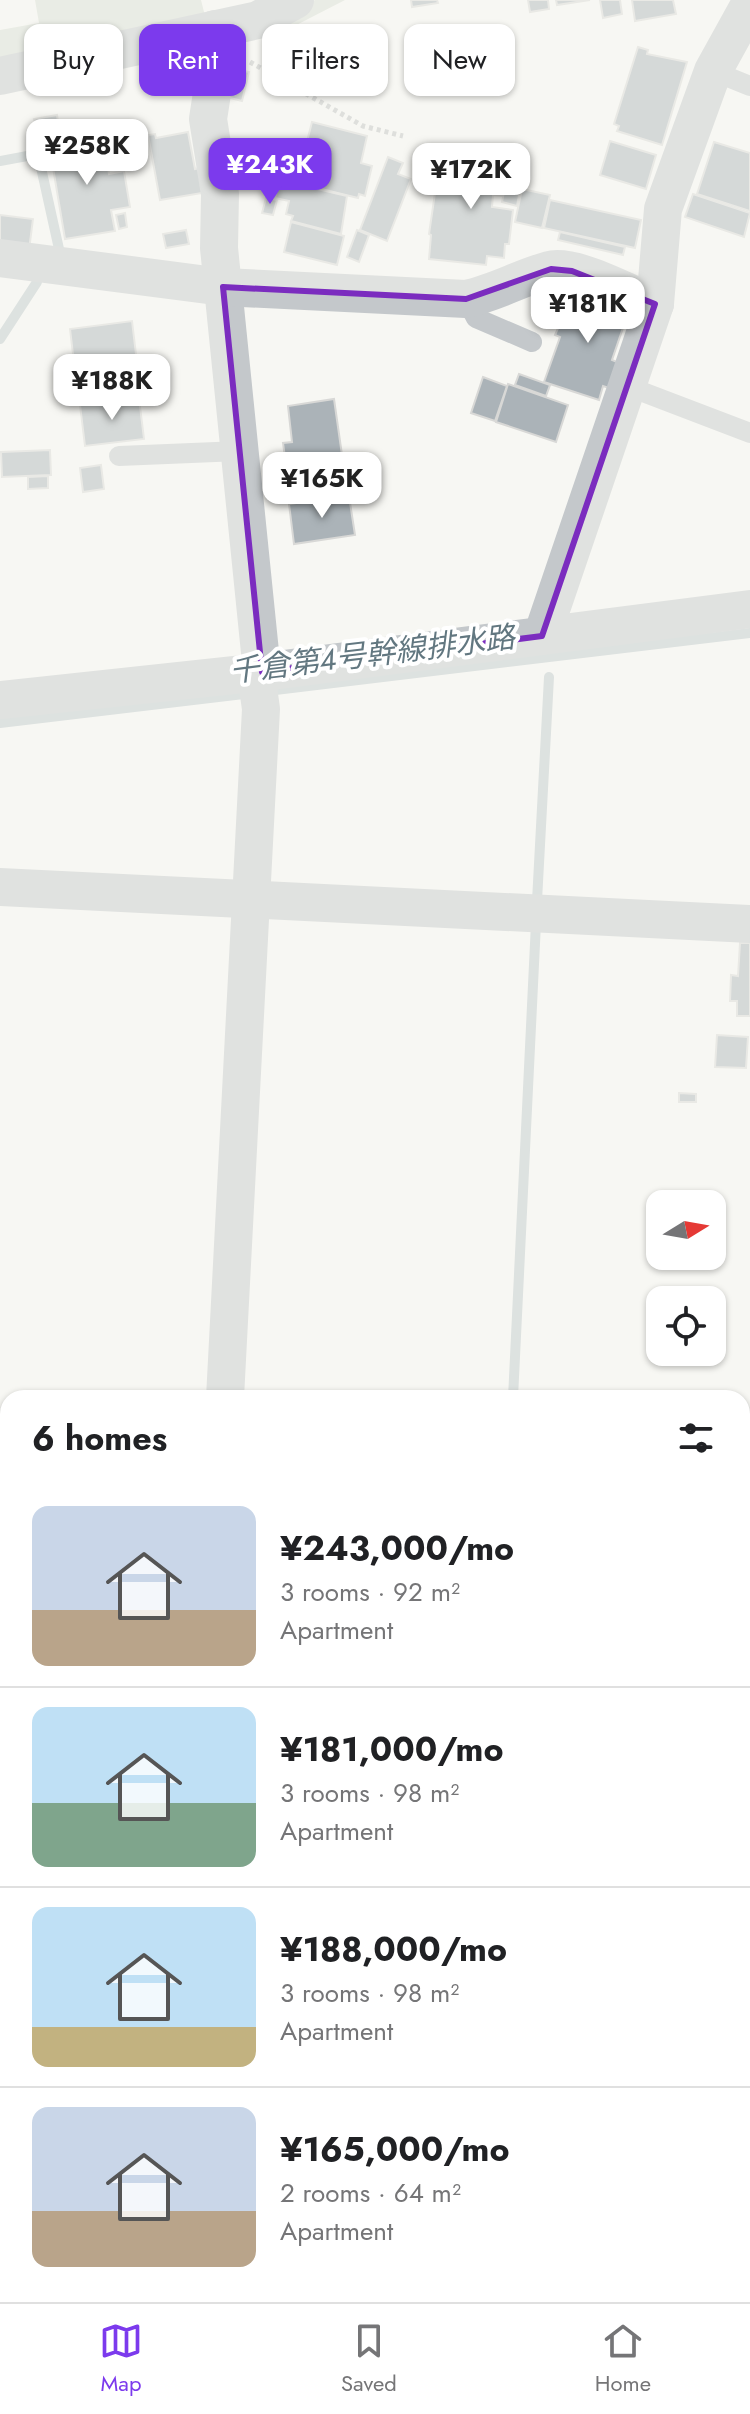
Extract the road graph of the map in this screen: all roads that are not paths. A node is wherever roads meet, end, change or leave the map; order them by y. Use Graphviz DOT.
graph roads {
  1 [pos="295,0"];
  2 [pos="750,4"];
  3 [pos="246,26"];
  4 [pos="139,52"];
  5 [pos="713,71"];
  6 [pos="0,76"];
  7 [pos="750,86"];
  8 [pos="211,96"];
  9 [pos="0,258"];
  10 [pos="223,287"];
  11 [pos="466,299"];
  12 [pos="655,304"];
  13 [pos="532,342"];
  14 [pos="627,386"];
  15 [pos="750,433"];
  16 [pos="240,451"];
  17 [pos="119,456"];
  18 [pos="750,609"];
  19 [pos="542,636"];
  20 [pos="259,684"];
  21 [pos="0,700"];
  22 [pos="0,887"];
  23 [pos="251,900"];
  24 [pos="750,924"];
  25 [pos="225,1390"];
  1 -- 3 [label="street"];
  2 -- 5 [label="street"];
  4 -- 6 [label="street"];
  5 -- 7 [label="lane"];
  5 -- 12 [label="street"];
  8 -- 10 [label="street"];
  9 -- 10 [label="street"];
  10 -- 11 [label="street"];
  10 -- 16 [label="street"];
  11 -- 12 [label="street"];
  11 -- 13 [label="lane"];
  12 -- 14 [label="street"];
  14 -- 15 [label="lane"];
  14 -- 19 [label="street"];
  16 -- 17 [label="lane"];
  16 -- 20 [label="street"];
  18 -- 19 [label="street"];
  19 -- 20 [label="street"];
  20 -- 21 [label="street"];
  20 -- 23 [label="street"];
  22 -- 23 [label="street"];
  23 -- 24 [label="street"];
  23 -- 25 [label="street"];
}
